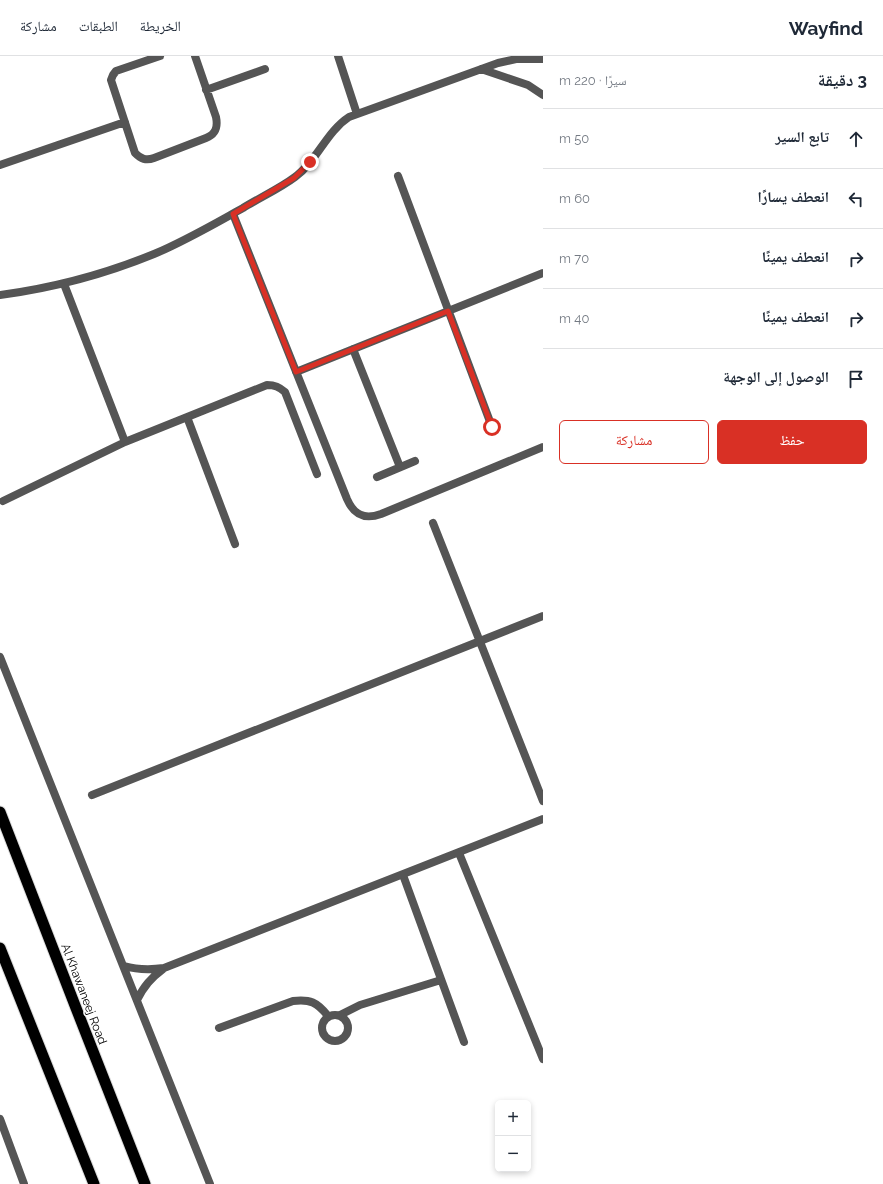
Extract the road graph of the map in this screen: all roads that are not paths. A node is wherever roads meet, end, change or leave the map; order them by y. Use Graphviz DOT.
graph roads {
  1 [pos="160,56"];
  2 [pos="195,56"];
  3 [pos="338,56"];
  4 [pos="543,59"];
  5 [pos="265,69"];
  6 [pos="481,69"];
  7 [pos="206,90"];
  8 [pos="543,95"];
  9 [pos="357,114"];
  10 [pos="125,122"];
  11 [pos="0,165"];
  12 [pos="398,176"];
  13 [pos="233,214"];
  14 [pos="543,273"];
  15 [pos="64,284"];
  16 [pos="0,295"];
  17 [pos="448,311"];
  18 [pos="353,349"];
  19 [pos="296,372"];
  20 [pos="187,417"];
  21 [pos="492,427"];
  22 [pos="125,442"];
  23 [pos="543,447"];
  24 [pos="415,461"];
  25 [pos="400,467"];
  26 [pos="317,474"];
  27 [pos="377,477"];
  28 [pos="3,501"];
  29 [pos="433,523"];
  30 [pos="235,544"];
  31 [pos="543,616"];
  32 [pos="480,641"];
  33 [pos="0,657"];
  34 [pos="92,795"];
  35 [pos="543,801"];
  36 [pos="0,812"];
  37 [pos="543,819"];
  38 [pos="459,853"];
  39 [pos="403,875"];
  40 [pos="0,948"];
  41 [pos="124,966"];
  42 [pos="164,968"];
  43 [pos="441,980"];
  44 [pos="137,1000"];
  45 [pos="340,1015"];
  46 [pos="328,1016"];
  47 [pos="219,1028"];
  48 [pos="464,1042"];
  49 [pos="543,1059"];
  50 [pos="0,1119"];
  51 [pos="24,1184"];
  52 [pos="94,1184"];
  53 [pos="145,1184"];
  54 [pos="210,1184"];
  1 -- 10 [label="street"];
  2 -- 7 [label="street"];
  3 -- 9 [label="street"];
  4 -- 6 [label="street"];
  5 -- 7 [label="street"];
  6 -- 8 [label="street"];
  6 -- 9 [label="street"];
  7 -- 10 [label="street"];
  9 -- 13 [label="street"];
  10 -- 11 [label="street"];
  12 -- 17 [label="street"];
  13 -- 15 [label="street"];
  13 -- 19 [label="street"];
  14 -- 17 [label="street"];
  15 -- 16 [label="street"];
  15 -- 22 [label="street"];
  17 -- 18 [label="street"];
  17 -- 21 [label="street"];
  18 -- 19 [label="street"];
  18 -- 25 [label="street"];
  19 -- 23 [label="street"];
  20 -- 22 [label="street"];
  20 -- 26 [label="street"];
  20 -- 30 [label="street"];
  22 -- 28 [label="street"];
  24 -- 25 [label="street"];
  25 -- 27 [label="street"];
  29 -- 32 [label="street"];
  31 -- 32 [label="street"];
  32 -- 34 [label="street"];
  32 -- 35 [label="street"];
  33 -- 41 [label="street"];
  36 -- 53 [label="highway, Al Khawaneej Road"];
  37 -- 38 [label="street"];
  38 -- 39 [label="street"];
  38 -- 49 [label="street"];
  39 -- 42 [label="street"];
  39 -- 43 [label="street"];
  40 -- 52 [label="highway"];
  41 -- 42 [label="street"];
  41 -- 44 [label="street"];
  42 -- 44 [label="street"];
  43 -- 45 [label="street"];
  43 -- 48 [label="street"];
  44 -- 54 [label="street"];
  45 -- 46 [label="street"];
  45 -- 46 [label="street"];
  46 -- 47 [label="street"];
  50 -- 51 [label="street"];
}
